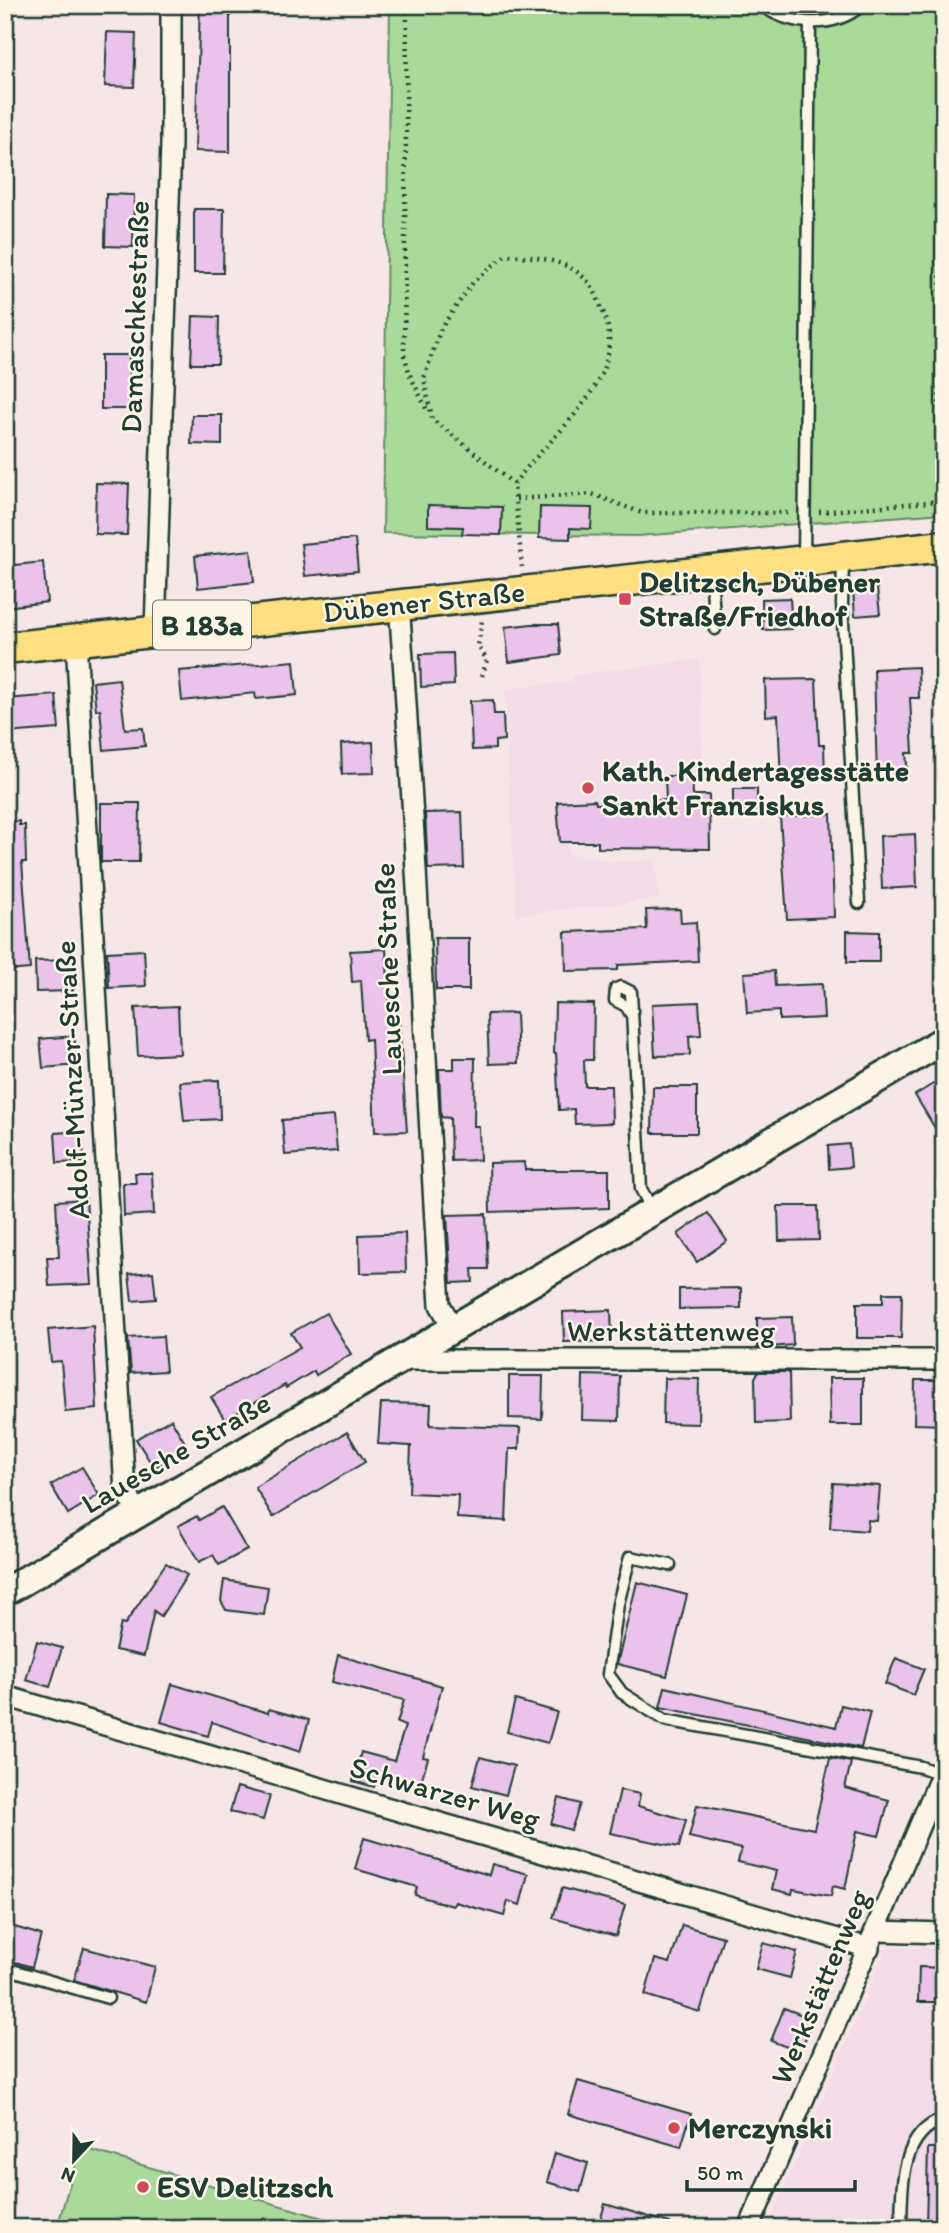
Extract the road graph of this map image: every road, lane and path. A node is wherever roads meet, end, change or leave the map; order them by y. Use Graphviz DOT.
graph roads {
  1 [pos="171,5"];
  2 [pos="407,5"];
  3 [pos="761,5"];
  4 [pos="862,5"];
  5 [pos="943,5"];
  6 [pos="810,23"];
  7 [pos="432,419"];
  8 [pos="514,484"];
  9 [pos="516,499"];
  10 [pos="805,513"];
  11 [pos="944,546"];
  12 [pos="842,556"];
  13 [pos="804,560"];
  14 [pos="711,571"];
  15 [pos="524,592"];
  16 [pos="480,597"];
  17 [pos="399,604"];
  18 [pos="715,629"];
  19 [pos="155,631"];
  20 [pos="76,640"];
  21 [pos="5,648"];
  22 [pos="482,676"];
  23 [pos="859,903"];
  24 [pos="631,1014"];
  25 [pos="944,1040"];
  26 [pos="653,1212"];
  27 [pos="453,1328"];
  28 [pos="399,1360"];
  29 [pos="944,1360"];
  30 [pos="139,1513"];
  31 [pos="670,1565"];
  32 [pos="5,1592"];
  33 [pos="5,1696"];
  34 [pos="943,1771"];
  35 [pos="944,1933"];
  36 [pos="873,1939"];
  37 [pos="5,1968"];
  38 [pos="107,1998"];
  39 [pos="944,2119"];
  40 [pos="749,2228"];
  41 [pos="901,2228"];
  1 -- 19 [label="street, Damaschkestraße"];
  2 -- 7 [label="path"];
  3 -- 6 [label="lane"];
  4 -- 6 [label="lane"];
  5 -- 10 [label="path"];
  6 -- 10 [label="lane"];
  7 -- 8 [label="path"];
  7 -- 8 [label="path"];
  8 -- 9 [label="path"];
  9 -- 10 [label="path"];
  9 -- 15 [label="path"];
  10 -- 13 [label="lane"];
  11 -- 12 [label="main road, Dübener Straße / B 183a"];
  12 -- 13 [label="main road, Dübener Straße / B 183a"];
  12 -- 23 [label="lane"];
  13 -- 14 [label="main road, Dübener Straße / B 183a"];
  14 -- 15 [label="main road, Dübener Straße / B 183a"];
  14 -- 18 [label="lane"];
  15 -- 16 [label="main road, Dübener Straße / B 183a"];
  16 -- 17 [label="main road, Dübener Straße / B 183a"];
  16 -- 22 [label="path"];
  17 -- 19 [label="main road, Dübener Straße / B 183a"];
  17 -- 27 [label="street, Lauesche Straße"];
  19 -- 20 [label="main road, Dübener Straße / B 183a"];
  20 -- 21 [label="main road, Dübener Straße / B 183a"];
  20 -- 30 [label="street, Adolf-Münzer-Straße"];
  24 -- 26 [label="lane"];
  25 -- 26 [label="street, Lauesche Straße"];
  26 -- 27 [label="street, Lauesche Straße"];
  27 -- 28 [label="street, Lauesche Straße"];
  28 -- 29 [label="street, Werkstättenweg"];
  28 -- 30 [label="street, Lauesche Straße"];
  30 -- 32 [label="street, Lauesche Straße"];
  31 -- 34 [label="lane"];
  33 -- 36 [label="street, Schwarzer Weg"];
  34 -- 36 [label="street, Werkstättenweg"];
  35 -- 36 [label="street, Schwarzer Weg"];
  36 -- 40 [label="street, Werkstättenweg"];
  37 -- 38 [label="lane"];
  39 -- 41 [label="lane"];
}
